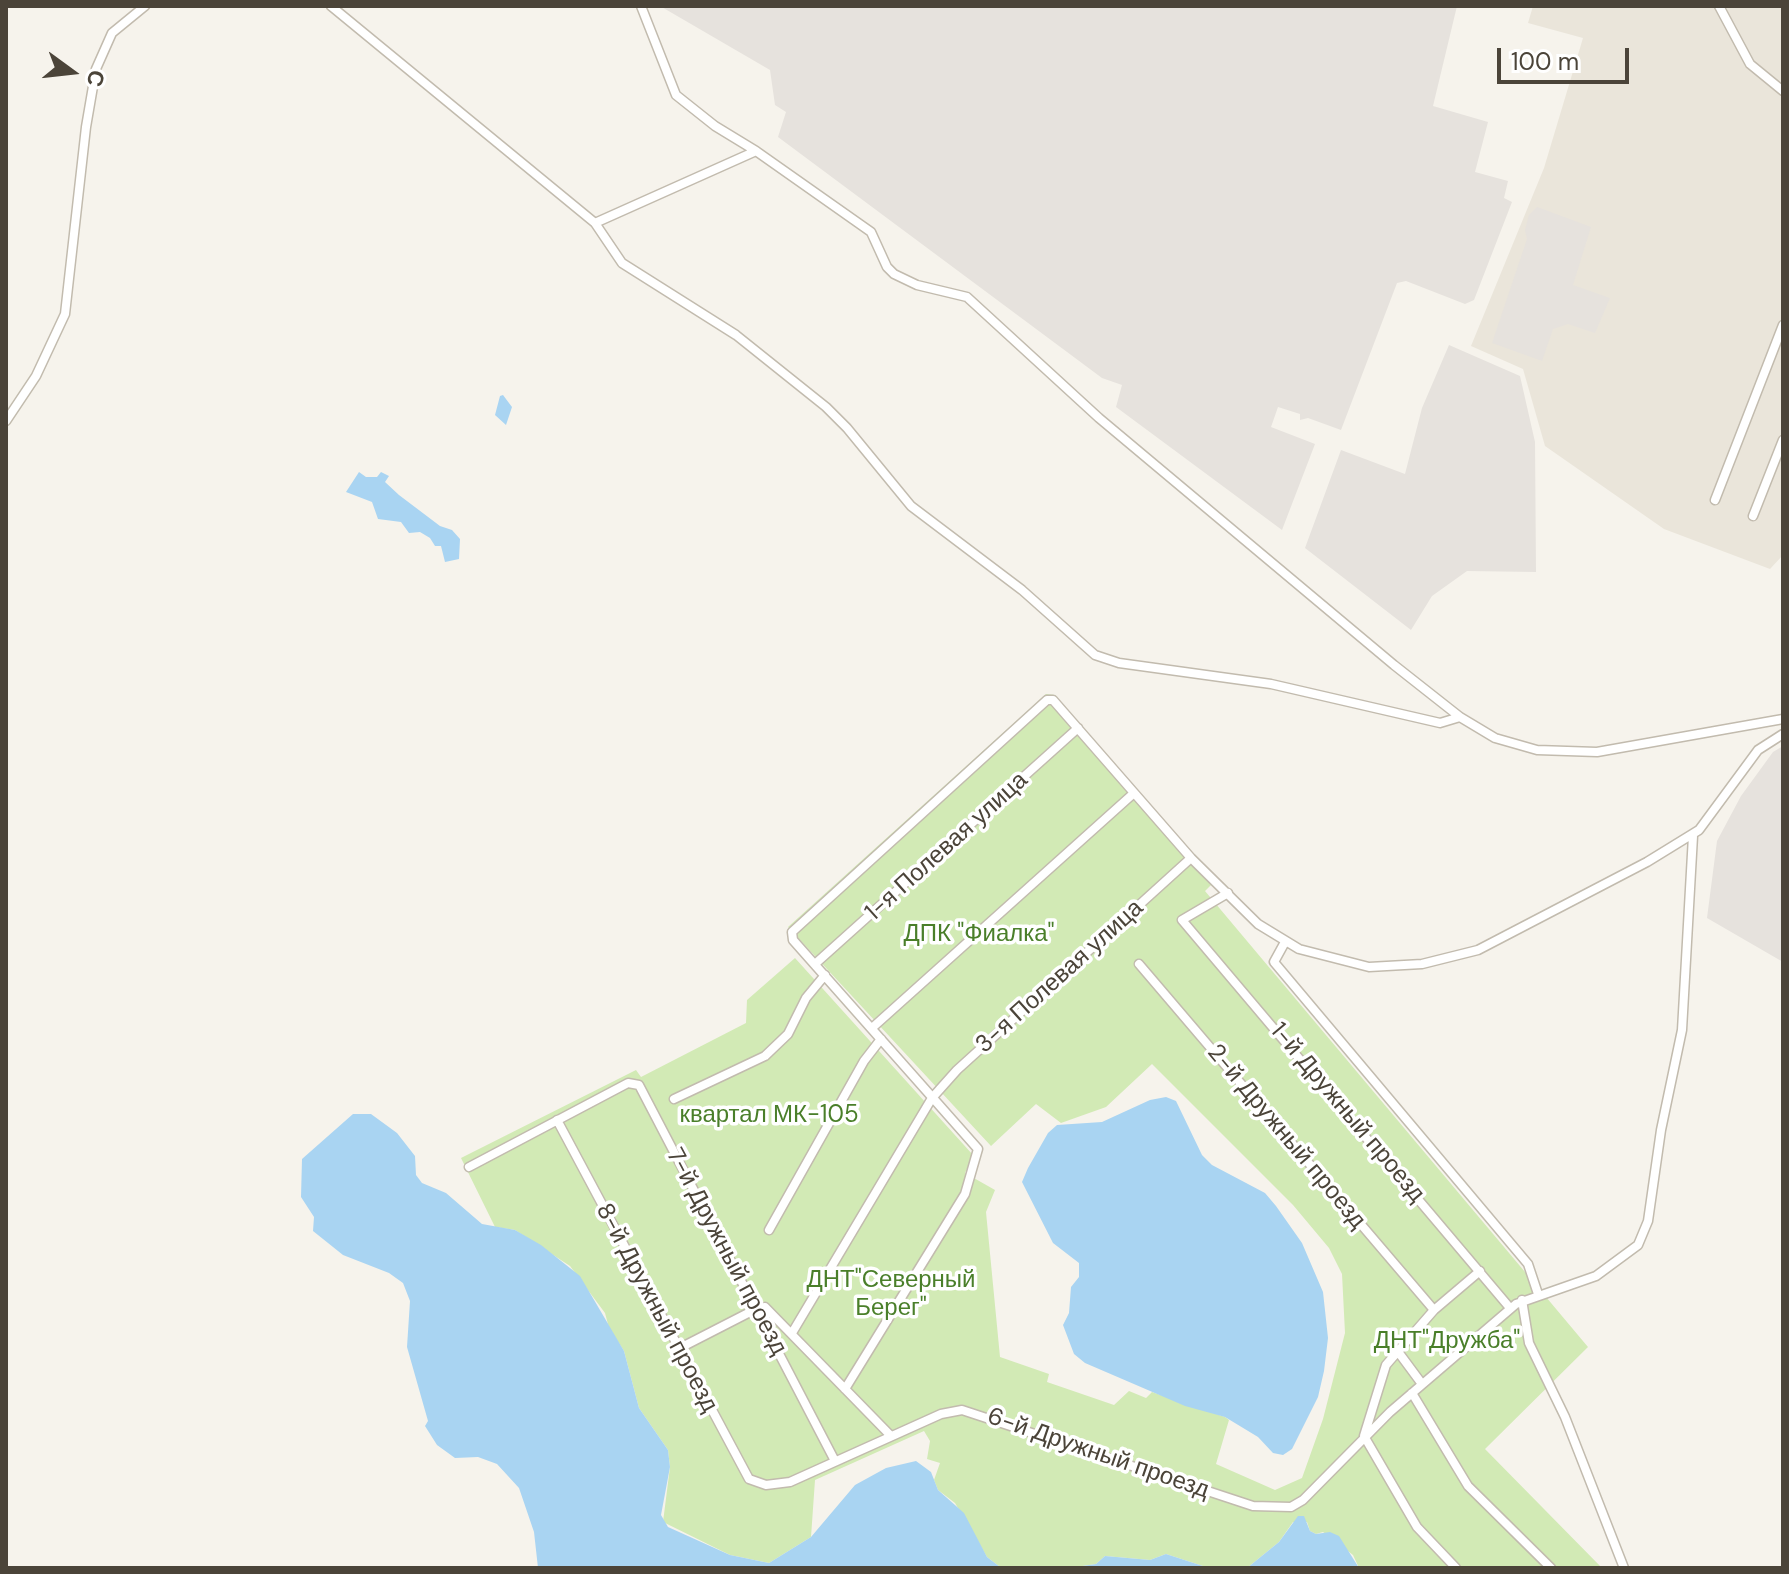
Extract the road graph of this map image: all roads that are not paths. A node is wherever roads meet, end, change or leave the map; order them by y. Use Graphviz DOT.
graph roads {
  1 [pos="145,6"];
  2 [pos="331,6"];
  3 [pos="641,6"];
  4 [pos="1719,6"];
  5 [pos="1783,91"];
  6 [pos="756,151"];
  7 [pos="595,223"];
  8 [pos="1783,325"];
  9 [pos="6,421"];
  10 [pos="1783,440"];
  11 [pos="1715,500"];
  12 [pos="1753,516"];
  13 [pos="1460,717"];
  14 [pos="1783,719"];
  15 [pos="1078,728"];
  16 [pos="1783,734"];
  17 [pos="1134,793"];
  18 [pos="1693,836"];
  19 [pos="1191,858"];
  20 [pos="1228,893"];
  21 [pos="1285,942"];
  22 [pos="815,964"];
  23 [pos="1139,964"];
  24 [pos="825,975"];
  25 [pos="872,1028"];
  26 [pos="881,1039"];
  27 [pos="932,1098"];
  28 [pos="674,1099"];
  29 [pos="557,1120"];
  30 [pos="469,1167"];
  31 [pos="769,1230"];
  32 [pos="1480,1271"];
  33 [pos="1538,1294"];
  34 [pos="1522,1300"];
  35 [pos="1510,1308"];
  36 [pos="756,1309"];
  37 [pos="1434,1310"];
  38 [pos="792,1333"];
  39 [pos="678,1349"];
  40 [pos="1399,1353"];
  41 [pos="1422,1384"];
  42 [pos="845,1389"];
  43 [pos="1412,1393"];
  44 [pos="891,1436"];
  45 [pos="1364,1436"];
  46 [pos="835,1461"];
  47 [pos="766,1485"];
  48 [pos="1456,1568"];
  49 [pos="1551,1568"];
  50 [pos="1624,1568"];
  1 -- 9 [label="street"];
  2 -- 7 [label="street"];
  3 -- 6 [label="street"];
  4 -- 5 [label="street"];
  6 -- 7 [label="street"];
  6 -- 13 [label="street"];
  7 -- 13 [label="street"];
  8 -- 11 [label="street"];
  10 -- 12 [label="street"];
  13 -- 14 [label="street"];
  15 -- 17 [label="street"];
  15 -- 22 [label="street, 1-я Полевая улица"];
  15 -- 22 [label="street"];
  16 -- 18 [label="street"];
  17 -- 19 [label="street"];
  17 -- 25 [label="street"];
  18 -- 21 [label="street"];
  18 -- 33 [label="street"];
  19 -- 20 [label="street"];
  19 -- 27 [label="street, 3-я Полевая улица"];
  20 -- 21 [label="street"];
  20 -- 32 [label="street, 1-й Дружный проезд"];
  21 -- 33 [label="street"];
  22 -- 24 [label="street"];
  23 -- 37 [label="street, 2-й Дружный проезд"];
  24 -- 25 [label="street"];
  24 -- 28 [label="street"];
  25 -- 26 [label="street"];
  26 -- 27 [label="street"];
  26 -- 31 [label="street"];
  27 -- 38 [label="street, 3-я Полевая улица"];
  27 -- 42 [label="street"];
  29 -- 30 [label="street, 7-й Дружный проезд"];
  29 -- 36 [label="street, 7-й Дружный проезд"];
  29 -- 39 [label="street, 8-й Дружный проезд"];
  32 -- 35 [label="street, 1-й Дружный проезд"];
  32 -- 37 [label="street"];
  33 -- 34 [label="street"];
  34 -- 35 [label="street"];
  34 -- 50 [label="street"];
  35 -- 41 [label="street"];
  36 -- 38 [label="street"];
  36 -- 39 [label="street"];
  36 -- 46 [label="street, 7-й Дружный проезд"];
  37 -- 40 [label="street"];
  38 -- 42 [label="street"];
  39 -- 47 [label="street, 8-й Дружный проезд"];
  40 -- 41 [label="street"];
  40 -- 45 [label="street"];
  41 -- 43 [label="street"];
  42 -- 44 [label="street"];
  43 -- 45 [label="street"];
  43 -- 49 [label="street"];
  44 -- 45 [label="street, 6-й Дружный проезд"];
  44 -- 46 [label="street, 6-й Дружный проезд"];
  45 -- 48 [label="street"];
  46 -- 47 [label="street, 6-й Дружный проезд"];
}
